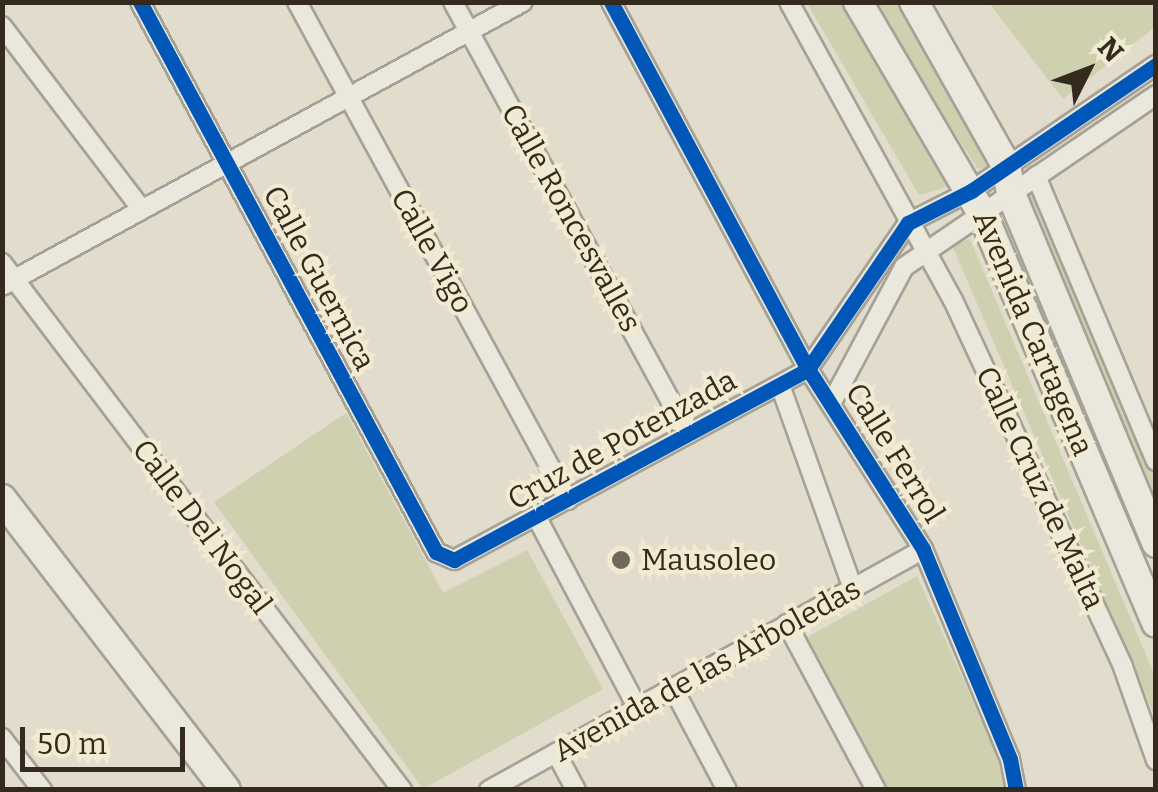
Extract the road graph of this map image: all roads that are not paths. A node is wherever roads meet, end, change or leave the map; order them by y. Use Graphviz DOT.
graph roads {
  1 [pos="140,2"];
  2 [pos="297,2"];
  3 [pos="454,2"];
  4 [pos="523,2"];
  5 [pos="612,2"];
  6 [pos="789,2"];
  7 [pos="858,2"];
  8 [pos="914,2"];
  9 [pos="2,26"];
  10 [pos="469,32"];
  11 [pos="1156,65"];
  12 [pos="1138,76"];
  13 [pos="347,97"];
  14 [pos="1153,104"];
  15 [pos="228,166"];
  16 [pos="1006,166"];
  17 [pos="1036,176"];
  18 [pos="1011,194"];
  19 [pos="977,203"];
  20 [pos="140,208"];
  21 [pos="908,223"];
  22 [pos="925,248"];
  23 [pos="2,263"];
  24 [pos="8,282"];
  25 [pos="808,369"];
  26 [pos="780,385"];
  27 [pos="832,402"];
  28 [pos="688,434"];
  29 [pos="1156,461"];
  30 [pos="2,498"];
  31 [pos="568,500"];
  32 [pos="537,518"];
  33 [pos="1156,543"];
  34 [pos="924,550"];
  35 [pos="462,558"];
  36 [pos="853,589"];
  37 [pos="1156,622"];
  38 [pos="787,624"];
  39 [pos="673,688"];
  40 [pos="637,707"];
  41 [pos="2,738"];
  42 [pos="556,753"];
  43 [pos="1156,760"];
  44 [pos="42,790"];
  45 [pos="226,790"];
  46 [pos="402,790"];
  47 [pos="490,790"];
  48 [pos="576,790"];
  49 [pos="727,790"];
  50 [pos="876,790"];
  51 [pos="1016,790"];
  1 -- 15 [label="street, Calle Guernica"];
  2 -- 13 [label="street, Calle Vigo"];
  3 -- 10 [label="street, Calle Roncesvalles"];
  4 -- 10 [label="street"];
  5 -- 25 [label="street, Calle Ferrol"];
  6 -- 21 [label="street, Calle Cruz de Malta"];
  7 -- 19 [label="street, Avenida Cartagena"];
  8 -- 16 [label="street, Avenida Cartagena"];
  9 -- 20 [label="street"];
  10 -- 13 [label="street"];
  10 -- 28 [label="street, Calle Roncesvalles"];
  11 -- 12 [label="street"];
  12 -- 14 [label="street"];
  12 -- 16 [label="street"];
  13 -- 15 [label="street"];
  13 -- 31 [label="street, Calle Vigo"];
  14 -- 17 [label="street"];
  15 -- 20 [label="street"];
  15 -- 35 [label="street, Calle Guernica"];
  16 -- 17 [label="street"];
  16 -- 18 [label="street, Avenida Cartagena"];
  16 -- 19 [label="street"];
  17 -- 18 [label="street"];
  17 -- 29 [label="street"];
  18 -- 19 [label="street"];
  18 -- 33 [label="street, Avenida Cartagena"];
  19 -- 21 [label="street"];
  19 -- 22 [label="street"];
  19 -- 37 [label="street, Avenida Cartagena"];
  20 -- 24 [label="street"];
  21 -- 22 [label="street, Calle Cruz de Malta"];
  21 -- 25 [label="street"];
  22 -- 27 [label="street"];
  22 -- 43 [label="street, Calle Cruz de Malta"];
  23 -- 24 [label="street, Calle Del Nogal"];
  24 -- 46 [label="street, Calle Del Nogal"];
  25 -- 26 [label="street, Cruz de Potenzada"];
  25 -- 27 [label="street, Calle Ferrol"];
  26 -- 28 [label="street, Cruz de Potenzada"];
  26 -- 36 [label="street"];
  27 -- 34 [label="street, Calle Ferrol"];
  28 -- 31 [label="street, Cruz de Potenzada"];
  30 -- 45 [label="street"];
  31 -- 32 [label="street, Cruz de Potenzada"];
  32 -- 35 [label="street, Cruz de Potenzada"];
  32 -- 40 [label="street"];
  34 -- 36 [label="street, Avenida de las Arboledas"];
  34 -- 51 [label="street, Calle Ferrol"];
  36 -- 38 [label="street, Avenida de las Arboledas"];
  38 -- 39 [label="street, Avenida de las Arboledas"];
  38 -- 50 [label="street"];
  39 -- 40 [label="street, Avenida de las Arboledas"];
  39 -- 49 [label="street"];
  40 -- 42 [label="street, Avenida de las Arboledas"];
  41 -- 44 [label="street"];
  42 -- 47 [label="street, Avenida de las Arboledas"];
  42 -- 48 [label="street"];
}
